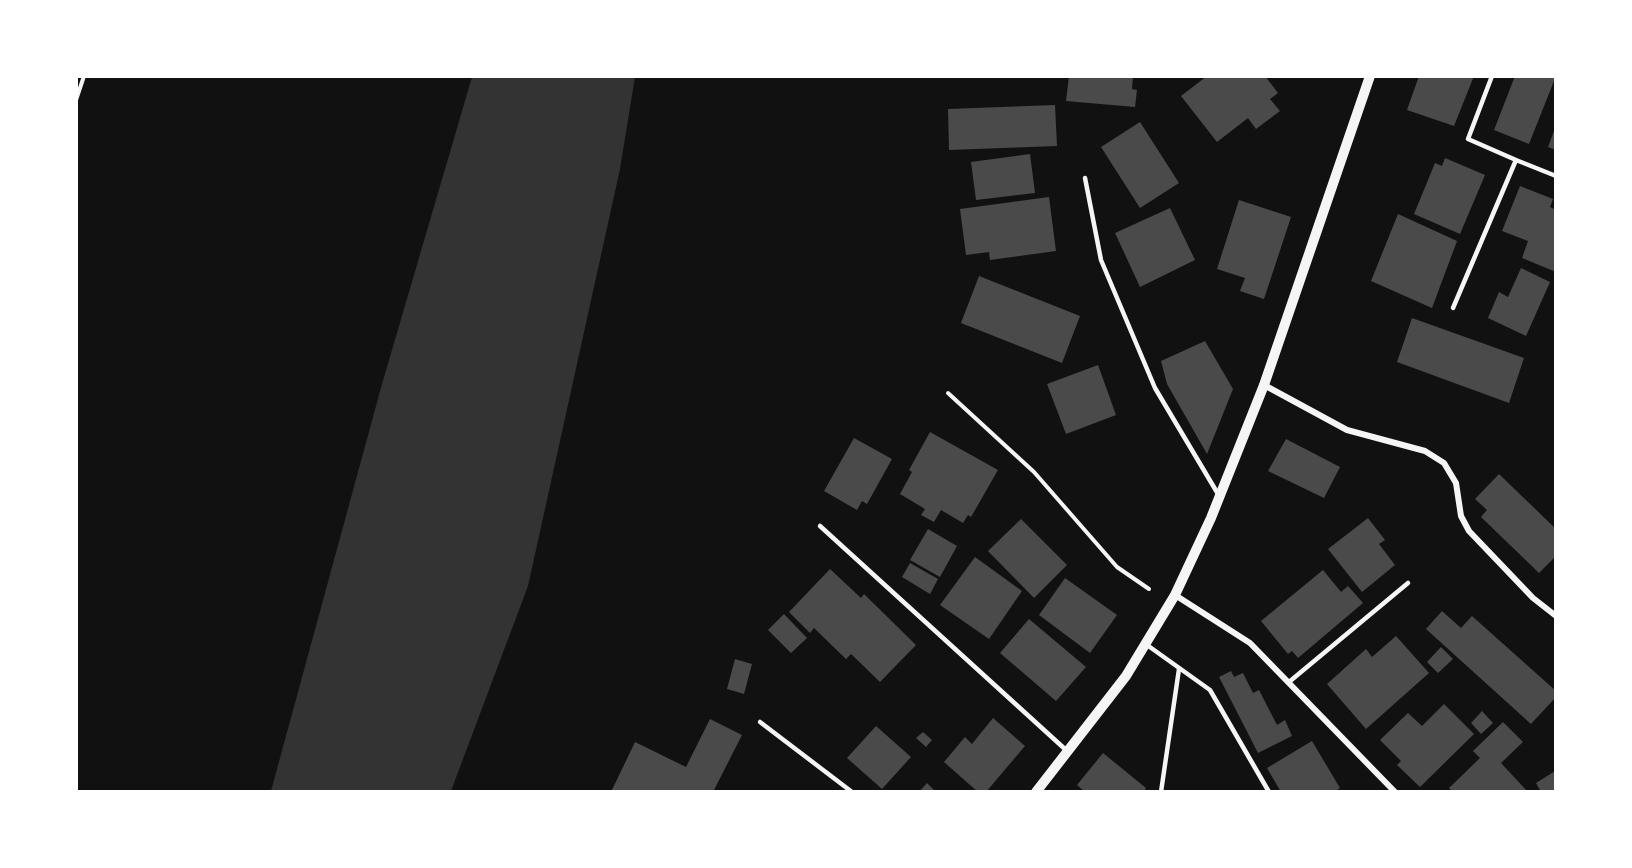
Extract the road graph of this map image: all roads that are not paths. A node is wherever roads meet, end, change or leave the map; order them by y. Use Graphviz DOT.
graph roads {
  1 [pos="1370,76"];
  2 [pos="1492,76"];
  3 [pos="1516,160"];
  4 [pos="1556,176"];
  5 [pos="1085,178"];
  6 [pos="1453,308"];
  7 [pos="1264,385"];
  8 [pos="1220,496"];
  9 [pos="820,526"];
  10 [pos="1408,583"];
  11 [pos="1175,595"];
  12 [pos="1556,616"];
  13 [pos="1146,645"];
  14 [pos="1179,669"];
  15 [pos="1289,682"];
  16 [pos="760,722"];
  17 [pos="1068,752"];
  18 [pos="852,792"];
  19 [pos="1036,792"];
  20 [pos="1161,792"];
  21 [pos="1269,792"];
  22 [pos="1395,792"];
  1 -- 7 [label="street"];
  2 -- 3 [label="lane"];
  3 -- 4 [label="lane"];
  3 -- 6 [label="lane"];
  5 -- 8 [label="lane"];
  7 -- 8 [label="street"];
  7 -- 12 [label="street"];
  8 -- 11 [label="street"];
  9 -- 17 [label="lane"];
  10 -- 15 [label="lane"];
  11 -- 13 [label="street"];
  11 -- 15 [label="street"];
  13 -- 14 [label="lane"];
  13 -- 17 [label="street"];
  14 -- 20 [label="lane"];
  14 -- 21 [label="lane"];
  15 -- 22 [label="street"];
  16 -- 18 [label="lane"];
  17 -- 19 [label="street"];
}
